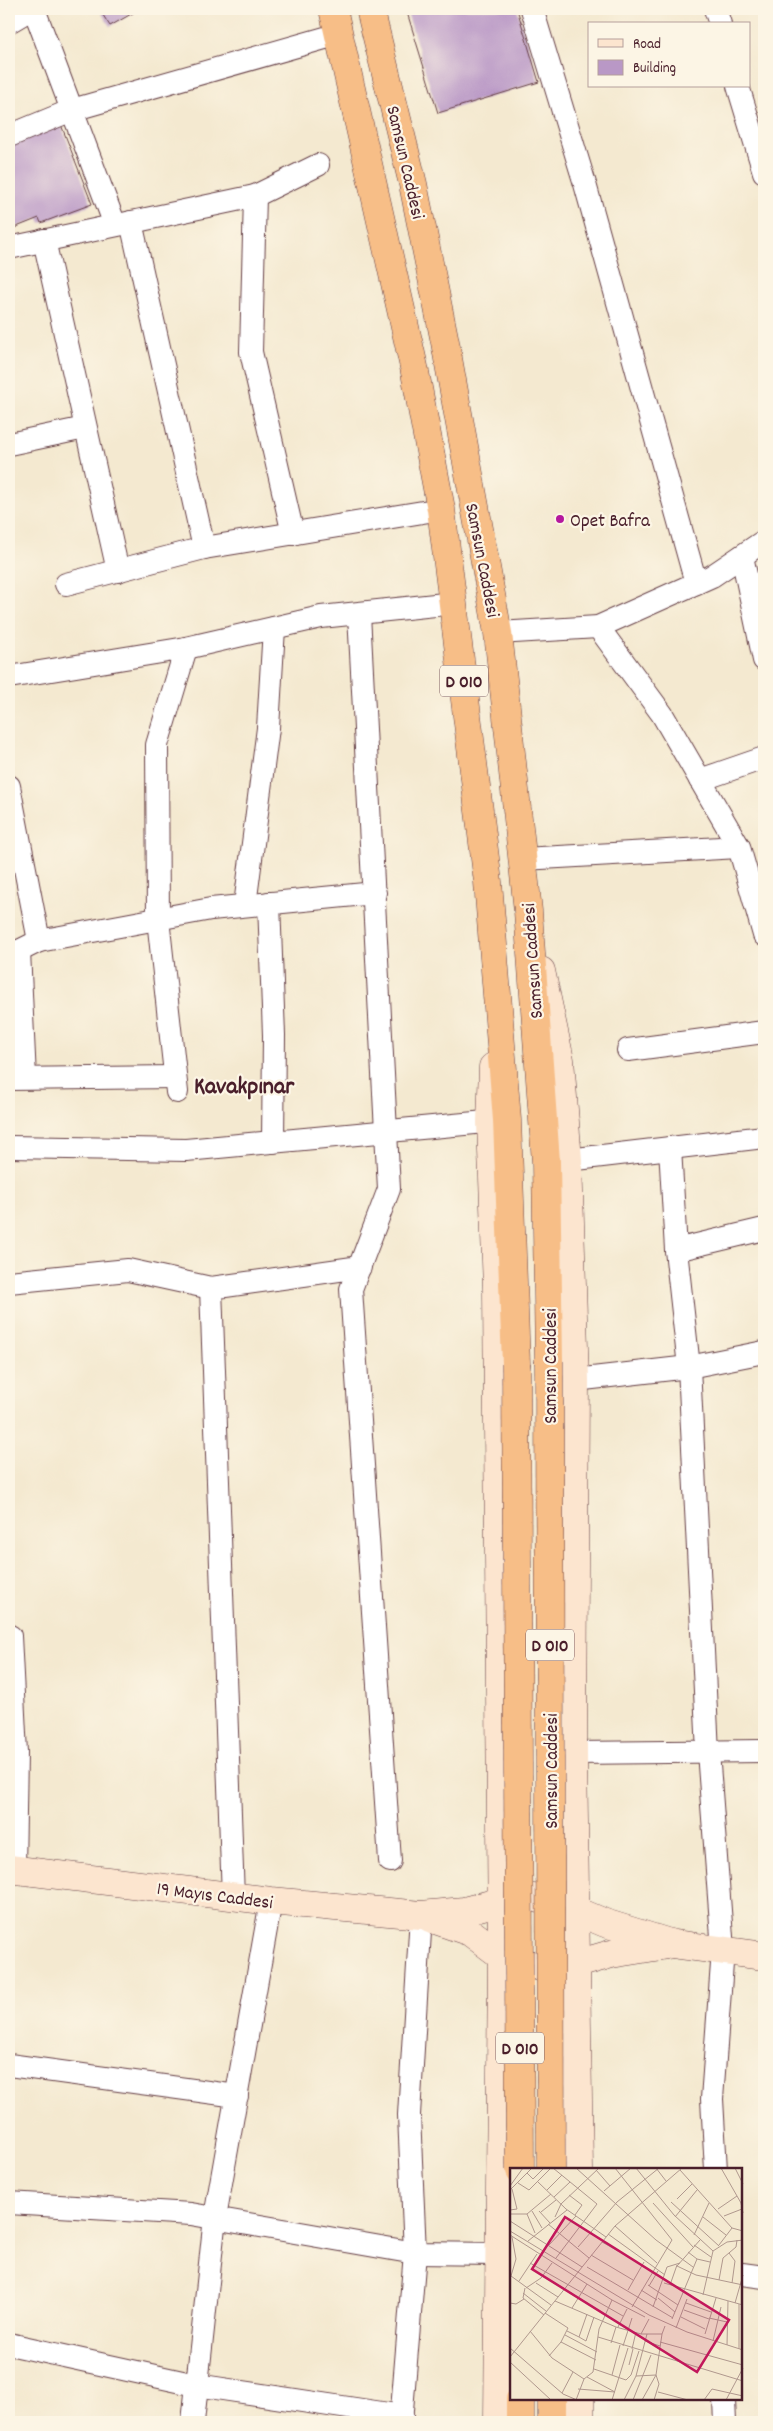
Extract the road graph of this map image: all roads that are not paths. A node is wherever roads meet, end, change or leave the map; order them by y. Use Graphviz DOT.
graph roads {
  1 [pos="32,9"];
  2 [pos="370,9"];
  3 [pos="532,9"];
  4 [pos="715,9"];
  5 [pos="9,22"];
  6 [pos="336,22"];
  7 [pos="719,22"];
  8 [pos="739,88"];
  9 [pos="72,110"];
  10 [pos="9,136"];
  11 [pos="318,165"];
  12 [pos="764,172"];
  13 [pos="254,196"];
  14 [pos="123,224"];
  15 [pos="44,240"];
  16 [pos="9,248"];
  17 [pos="85,428"];
  18 [pos="9,444"];
  19 [pos="441,509"];
  20 [pos="293,534"];
  21 [pos="764,541"];
  22 [pos="204,548"];
  23 [pos="742,556"];
  24 [pos="118,570"];
  25 [pos="696,583"];
  26 [pos="66,584"];
  27 [pos="454,603"];
  28 [pos="359,614"];
  29 [pos="598,627"];
  30 [pos="274,628"];
  31 [pos="498,633"];
  32 [pos="186,648"];
  33 [pos="764,660"];
  34 [pos="9,677"];
  35 [pos="764,758"];
  36 [pos="700,780"];
  37 [pos="9,786"];
  38 [pos="739,847"];
  39 [pos="16,858"];
  40 [pos="523,859"];
  41 [pos="375,893"];
  42 [pos="759,901"];
  43 [pos="269,903"];
  44 [pos="245,905"];
  45 [pos="528,911"];
  46 [pos="158,919"];
  47 [pos="764,935"];
  48 [pos="39,941"];
  49 [pos="14,953"];
  50 [pos="764,1032"];
  51 [pos="628,1050"];
  52 [pos="17,1079"];
  53 [pos="499,1121"];
  54 [pos="386,1131"];
  55 [pos="764,1137"];
  56 [pos="273,1142"];
  57 [pos="9,1147"];
  58 [pos="670,1148"];
  59 [pos="568,1160"];
  60 [pos="764,1229"];
  61 [pos="676,1250"];
  62 [pos="360,1267"];
  63 [pos="9,1282"];
  64 [pos="211,1288"];
  65 [pos="764,1352"];
  66 [pos="689,1367"];
  67 [pos="575,1380"];
  68 [pos="10,1636"];
  69 [pos="764,1751"];
  70 [pos="708,1752"];
  71 [pos="574,1753"];
  72 [pos="390,1861"];
  73 [pos="12,1869"];
  74 [pos="233,1897"];
  75 [pos="501,1900"];
  76 [pos="271,1901"];
  77 [pos="575,1909"];
  78 [pos="421,1914"];
  79 [pos="674,1944"];
  80 [pos="723,1950"];
  81 [pos="502,1956"];
  82 [pos="764,1956"];
  83 [pos="577,1964"];
  84 [pos="9,2065"];
  85 [pos="237,2096"];
  86 [pos="520,2168"];
  87 [pos="551,2168"];
  88 [pos="579,2168"];
  89 [pos="716,2168"];
  90 [pos="9,2203"];
  91 [pos="215,2217"];
  92 [pos="415,2252"];
  93 [pos="498,2254"];
  94 [pos="743,2274"];
  95 [pos="764,2277"];
  96 [pos="9,2344"];
  97 [pos="196,2385"];
  98 [pos="520,2401"];
  99 [pos="552,2401"];
  100 [pos="580,2401"];
  101 [pos="724,2401"];
  102 [pos="401,2419"];
  103 [pos="193,2422"];
  104 [pos="498,2422"];
  105 [pos="520,2422"];
  106 [pos="552,2422"];
  107 [pos="580,2422"];
  108 [pos="725,2422"];
  1 -- 5 [label="street"];
  1 -- 9 [label="street"];
  2 -- 31 [label="highway, Samsun Caddesi / D 010"];
  3 -- 25 [label="street"];
  4 -- 7 [label="street"];
  6 -- 9 [label="street"];
  6 -- 19 [label="highway, Samsun Caddesi / D 010"];
  8 -- 12 [label="street"];
  9 -- 10 [label="street"];
  9 -- 14 [label="street"];
  11 -- 13 [label="street"];
  13 -- 14 [label="street"];
  13 -- 20 [label="street"];
  14 -- 15 [label="street"];
  14 -- 22 [label="street"];
  15 -- 16 [label="street"];
  15 -- 17 [label="street"];
  17 -- 18 [label="street"];
  17 -- 24 [label="street"];
  19 -- 20 [label="street"];
  19 -- 27 [label="highway, Samsun Caddesi / D 010"];
  20 -- 22 [label="street"];
  21 -- 23 [label="street"];
  22 -- 24 [label="street"];
  23 -- 25 [label="street"];
  23 -- 33 [label="street"];
  24 -- 26 [label="street"];
  25 -- 29 [label="street"];
  27 -- 28 [label="street"];
  27 -- 53 [label="highway, Samsun Caddesi / D 010"];
  28 -- 30 [label="street"];
  28 -- 41 [label="street"];
  29 -- 31 [label="street"];
  29 -- 36 [label="street"];
  30 -- 32 [label="street"];
  30 -- 44 [label="street"];
  31 -- 40 [label="highway, Samsun Caddesi / D 010"];
  32 -- 34 [label="street"];
  32 -- 46 [label="street"];
  35 -- 36 [label="street"];
  36 -- 38 [label="street"];
  37 -- 39 [label="street"];
  38 -- 40 [label="street"];
  38 -- 42 [label="street"];
  39 -- 48 [label="street"];
  40 -- 45 [label="highway, Samsun Caddesi / D 010"];
  41 -- 43 [label="street"];
  41 -- 54 [label="street"];
  42 -- 47 [label="street"];
  43 -- 44 [label="street"];
  43 -- 56 [label="street"];
  44 -- 46 [label="street"];
  45 -- 59 [label="street"];
  45 -- 87 [label="highway, Samsun Caddesi / D 010, bridge"];
  46 -- 48 [label="street"];
  46 -- 52 [label="street"];
  48 -- 49 [label="street"];
  49 -- 52 [label="street"];
  50 -- 51 [label="street"];
  53 -- 54 [label="street"];
  53 -- 75 [label="street"];
  53 -- 86 [label="highway, Samsun Caddesi / D 010, bridge"];
  54 -- 56 [label="street"];
  54 -- 62 [label="street"];
  55 -- 58 [label="street"];
  56 -- 57 [label="street"];
  58 -- 59 [label="street"];
  58 -- 61 [label="street"];
  59 -- 67 [label="street"];
  60 -- 61 [label="street"];
  61 -- 66 [label="street"];
  62 -- 64 [label="street"];
  62 -- 72 [label="street"];
  63 -- 64 [label="street"];
  64 -- 74 [label="street"];
  65 -- 66 [label="street"];
  66 -- 67 [label="street"];
  66 -- 70 [label="street"];
  67 -- 71 [label="street"];
  68 -- 73 [label="street"];
  69 -- 70 [label="street"];
  70 -- 71 [label="street"];
  70 -- 80 [label="street"];
  71 -- 77 [label="street"];
  73 -- 74 [label="street, 19 Mayıs Caddesi"];
  74 -- 76 [label="street, 19 Mayıs Caddesi"];
  75 -- 77 [label="street, 19 Mayıs Caddesi"];
  75 -- 78 [label="street, 19 Mayıs Caddesi"];
  75 -- 81 [label="street"];
  76 -- 78 [label="street, 19 Mayıs Caddesi"];
  76 -- 85 [label="street"];
  77 -- 79 [label="street, 19 Mayıs Caddesi"];
  77 -- 83 [label="street"];
  78 -- 81 [label="street, 19 Mayıs Caddesi"];
  78 -- 92 [label="street"];
  79 -- 80 [label="street"];
  79 -- 83 [label="street, 19 Mayıs Caddesi"];
  80 -- 82 [label="street"];
  80 -- 89 [label="street"];
  81 -- 83 [label="street, 19 Mayıs Caddesi"];
  81 -- 93 [label="street"];
  83 -- 88 [label="street"];
  84 -- 85 [label="street"];
  85 -- 91 [label="street"];
  90 -- 91 [label="street"];
  91 -- 92 [label="street"];
  91 -- 97 [label="street"];
  92 -- 93 [label="street"];
  92 -- 102 [label="street"];
  93 -- 104 [label="street"];
  94 -- 95 [label="street"];
  96 -- 97 [label="street"];
  97 -- 102 [label="street"];
  97 -- 103 [label="street"];
  98 -- 105 [label="highway"];
  99 -- 106 [label="highway"];
  100 -- 107 [label="street"];
  101 -- 108 [label="street"];
}
